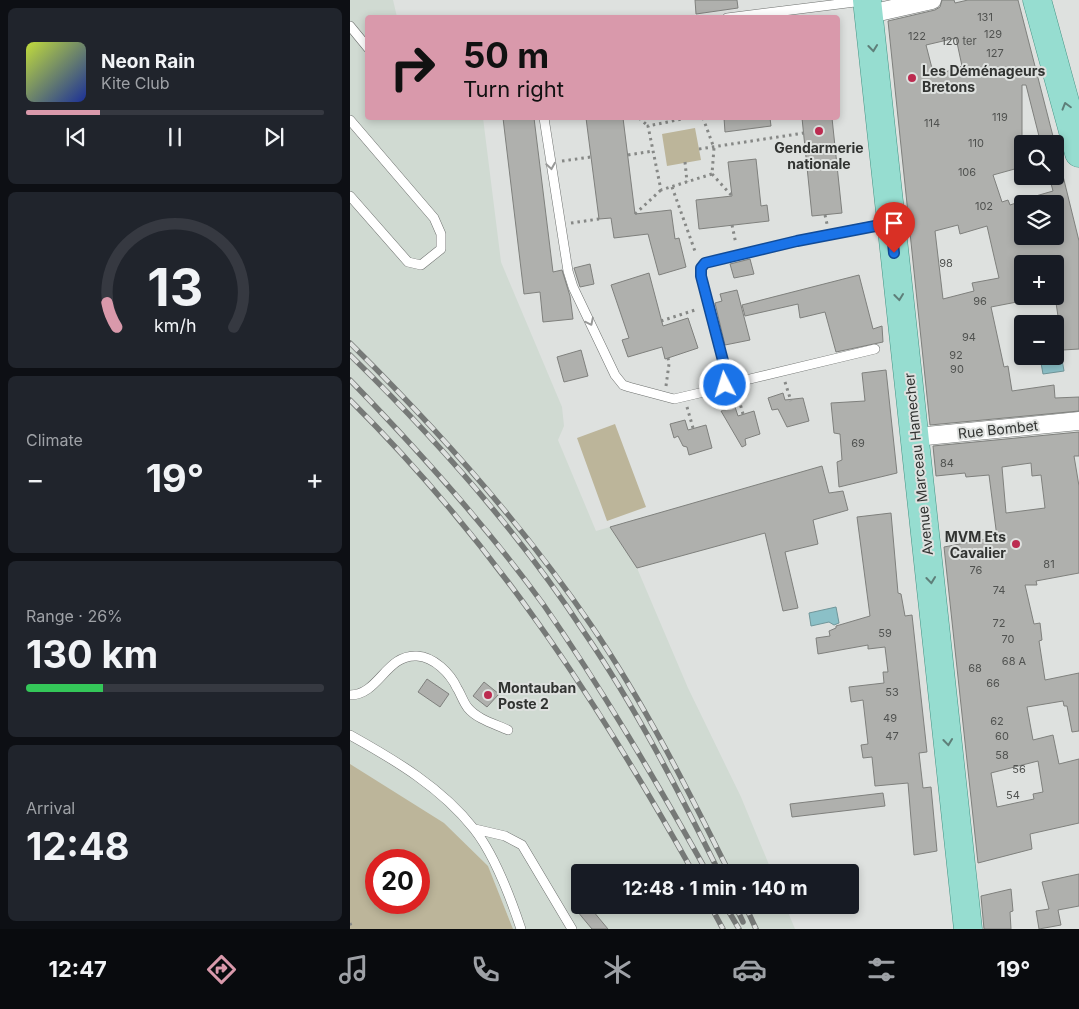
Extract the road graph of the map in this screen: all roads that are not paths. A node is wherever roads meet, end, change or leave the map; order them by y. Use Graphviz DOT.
graph roads {
  1 [pos="932,0"];
  2 [pos="1037,0"];
  3 [pos="868,5"];
  4 [pos="760,15"];
  5 [pos="350,26"];
  6 [pos="365,44"];
  7 [pos="350,120"];
  8 [pos="544,120"];
  9 [pos="1079,153"];
  10 [pos="350,196"];
  11 [pos="891,223"];
  12 [pos="875,349"];
  13 [pos="729,384"];
  14 [pos="1079,421"];
  15 [pos="916,437"];
  16 [pos="350,695"];
  17 [pos="508,730"];
  18 [pos="350,735"];
  19 [pos="475,829"];
  20 [pos="521,929"];
  21 [pos="572,929"];
  22 [pos="968,929"];
  1 -- 3 [label="street"];
  9 -- 2 [label="main road, one-way"];
  3 -- 4 [label="lane"];
  3 -- 11 [label="main road, Avenue Marceau Hamecher, one-way"];
  5 -- 6 [label="lane"];
  7 -- 10 [label="lane"];
  8 -- 13 [label="lane, one-way"];
  11 -- 13 [label="lane"];
  11 -- 15 [label="main road, Avenue Marceau Hamecher, one-way"];
  12 -- 13 [label="lane"];
  14 -- 15 [label="street, Rue Bombet"];
  15 -- 22 [label="main road, Avenue Marceau Hamecher, one-way"];
  16 -- 17 [label="lane"];
  18 -- 19 [label="lane"];
  19 -- 20 [label="lane"];
  19 -- 21 [label="lane"];
}
